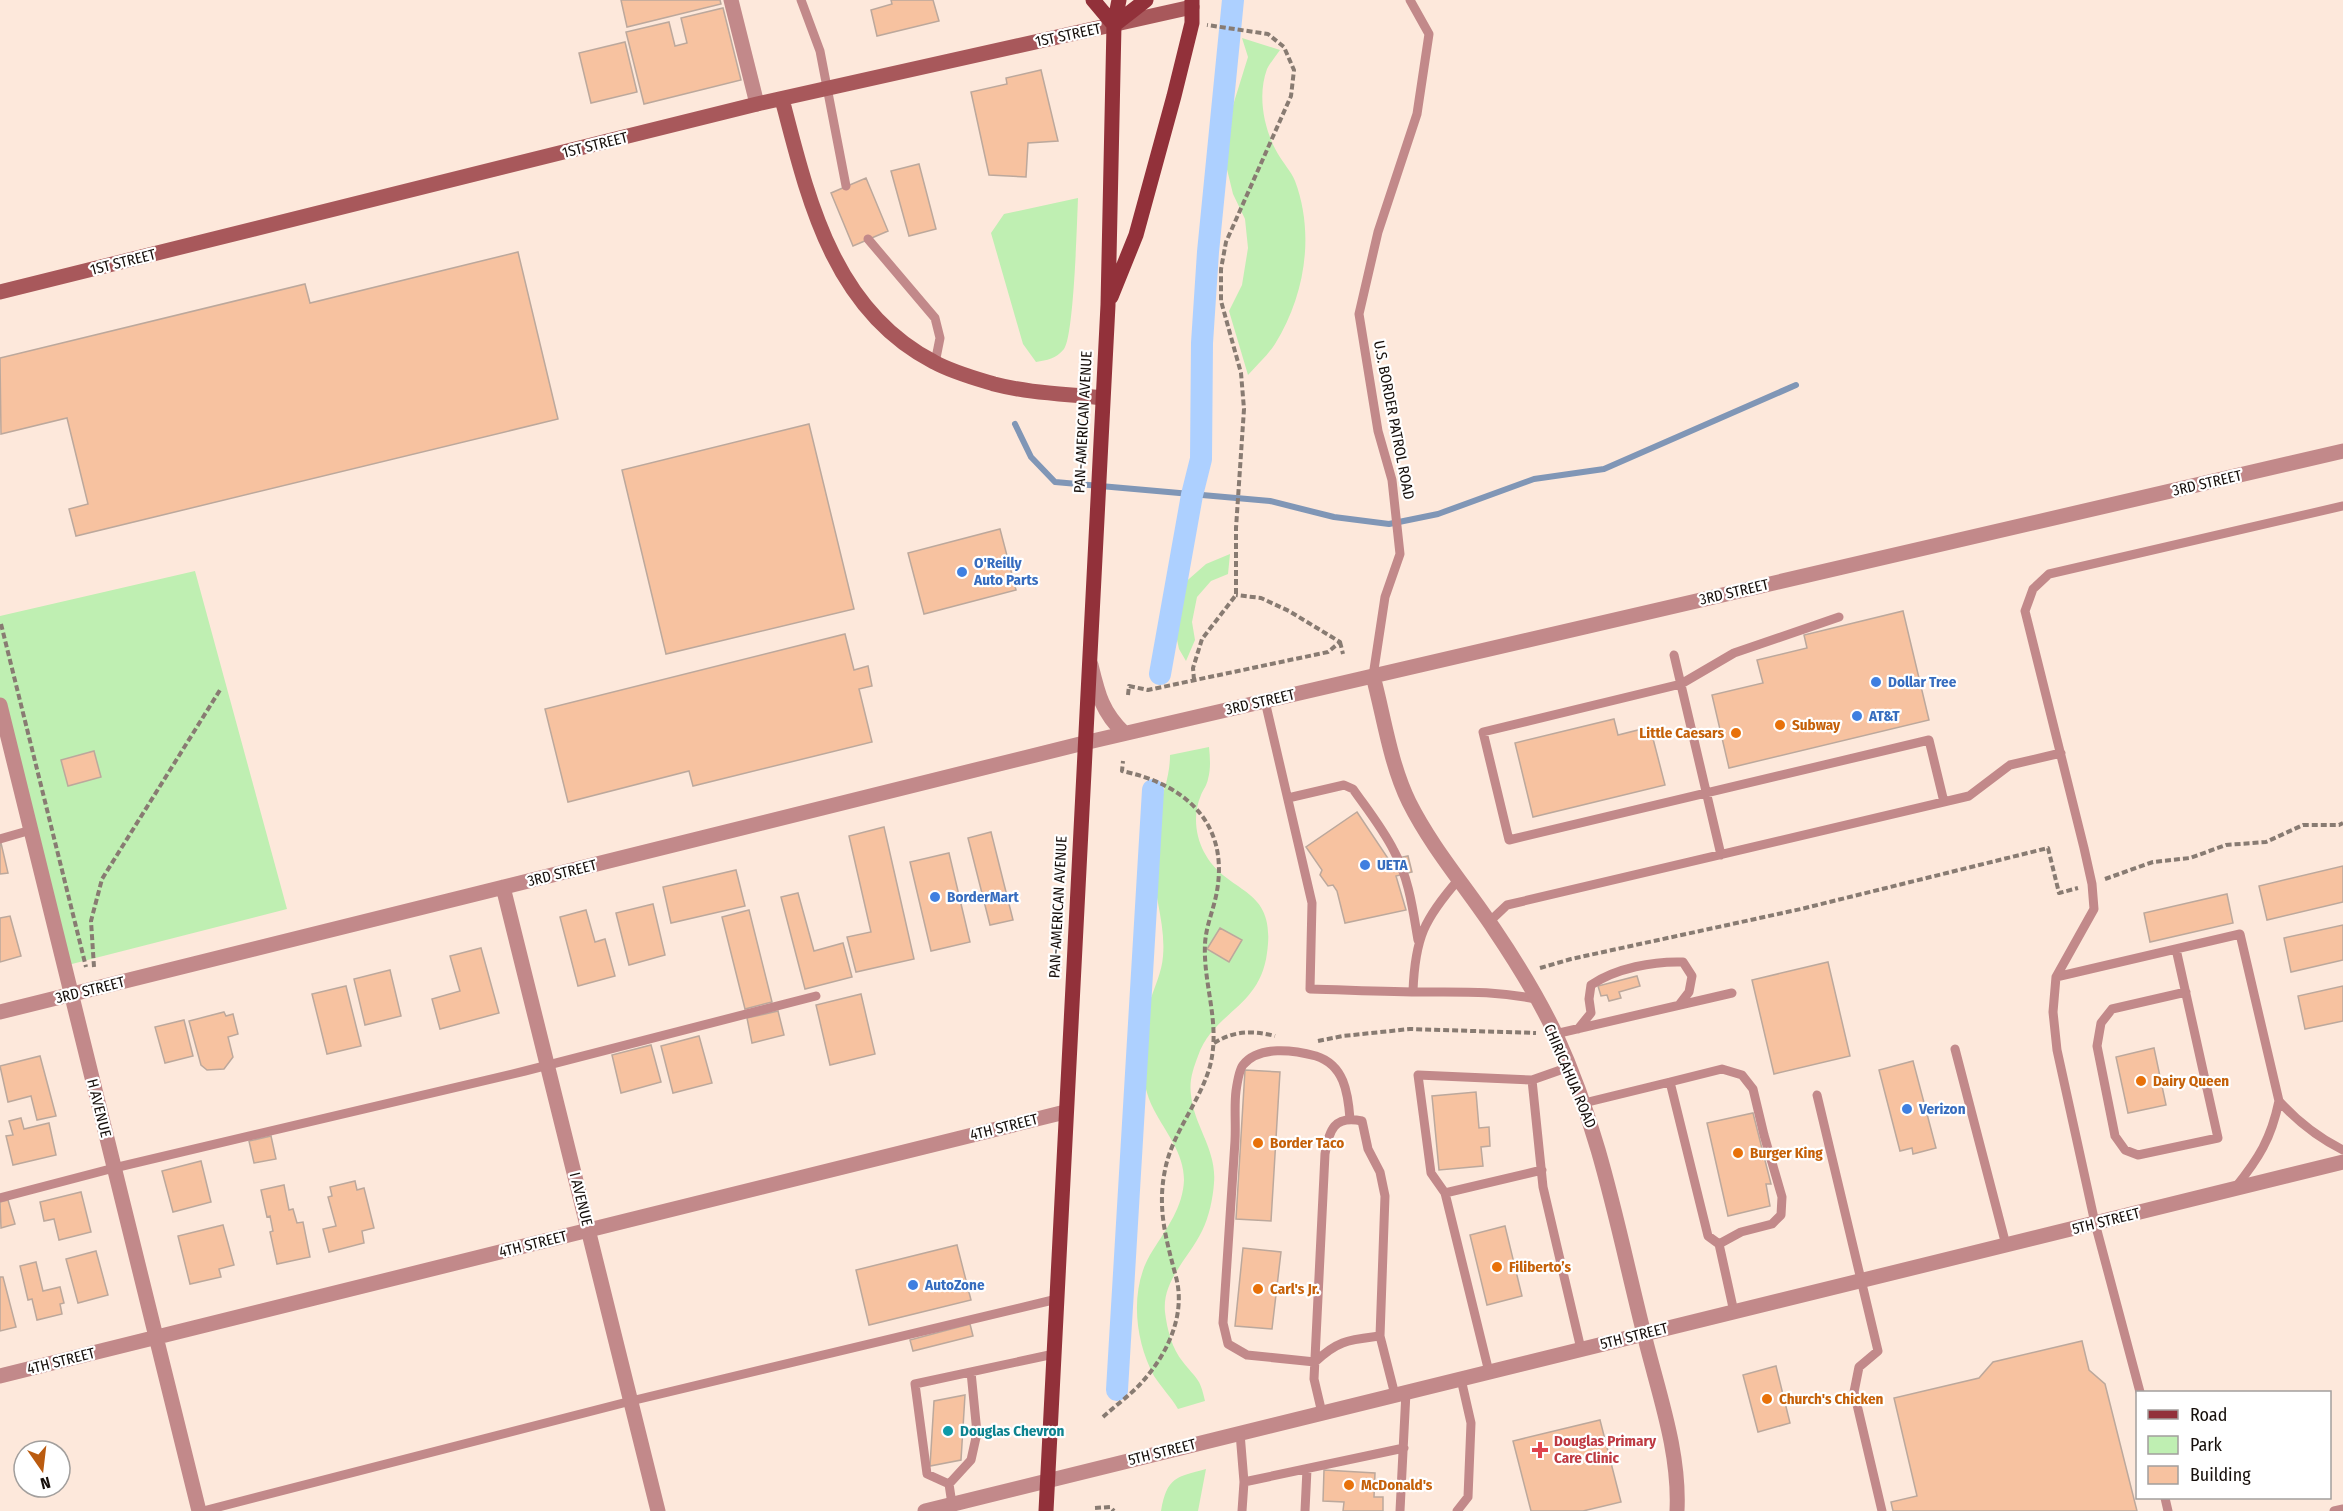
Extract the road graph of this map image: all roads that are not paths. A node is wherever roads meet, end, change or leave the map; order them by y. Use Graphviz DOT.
graph roads {
  1 [pos="731,0"];
  2 [pos="801,0"];
  3 [pos="1093,0"];
  4 [pos="1119,0"];
  5 [pos="1146,0"];
  6 [pos="1410,0"];
  7 [pos="1192,3"];
  8 [pos="1114,25"];
  9 [pos="828,87"];
  10 [pos="782,99"];
  11 [pos="757,104"];
  12 [pos="846,186"];
  13 [pos="868,239"];
  14 [pos="0,292"];
  15 [pos="1108,305"];
  16 [pos="935,363"];
  17 [pos="1102,398"];
  18 [pos="2343,451"];
  19 [pos="2343,506"];
  20 [pos="1839,617"];
  21 [pos="1089,654"];
  22 [pos="1674,655"];
  23 [pos="1373,676"];
  24 [pos="1681,684"];
  25 [pos="1265,701"];
  26 [pos="0,705"];
  27 [pos="1124,733"];
  28 [pos="1084,743"];
  29 [pos="2061,753"];
  30 [pos="1707,793"];
  31 [pos="1288,798"];
  32 [pos="1944,802"];
  33 [pos="31,830"];
  34 [pos="0,839"];
  35 [pos="1721,855"];
  36 [pos="1459,879"];
  37 [pos="503,887"];
  38 [pos="1489,922"];
  39 [pos="1418,940"];
  40 [pos="2176,949"];
  41 [pos="2056,977"];
  42 [pos="1413,992"];
  43 [pos="2186,992"];
  44 [pos="1732,993"];
  45 [pos="71,994"];
  46 [pos="816,996"];
  47 [pos="1536,999"];
  48 [pos="1679,1005"];
  49 [pos="0,1012"];
  50 [pos="1578,1029"];
  51 [pos="1555,1034"];
  52 [pos="1955,1049"];
  53 [pos="547,1065"];
  54 [pos="1569,1067"];
  55 [pos="1532,1080"];
  56 [pos="1670,1082"];
  57 [pos="1817,1095"];
  58 [pos="2279,1101"];
  59 [pos="1584,1103"];
  60 [pos="1065,1112"];
  61 [pos="1350,1119"];
  62 [pos="2343,1150"];
  63 [pos="2343,1162"];
  64 [pos="114,1168"];
  65 [pos="1542,1170"];
  66 [pos="2235,1189"];
  67 [pos="1445,1192"];
  68 [pos="0,1198"];
  69 [pos="2095,1223"];
  70 [pos="588,1230"];
  71 [pos="1719,1244"];
  72 [pos="2006,1245"];
  73 [pos="1862,1280"];
  74 [pos="1057,1299"];
  75 [pos="1734,1312"];
  76 [pos="1644,1334"];
  77 [pos="1380,1336"];
  78 [pos="156,1337"];
  79 [pos="1581,1349"];
  80 [pos="1054,1354"];
  81 [pos="1315,1362"];
  82 [pos="970,1372"];
  83 [pos="1489,1372"];
  84 [pos="0,1376"];
  85 [pos="1461,1379"];
  86 [pos="2140,1391"];
  87 [pos="1401,1394"];
  88 [pos="631,1401"];
  89 [pos="1322,1413"];
  90 [pos="1240,1433"];
  91 [pos="1404,1448"];
  92 [pos="1306,1468"];
  93 [pos="1048,1480"];
  94 [pos="1244,1482"];
  95 [pos="949,1485"];
  96 [pos="952,1504"];
  97 [pos="2343,1509"];
  98 [pos="199,1511"];
  99 [pos="203,1511"];
  100 [pos="658,1511"];
  101 [pos="925,1511"];
  102 [pos="1046,1511"];
  103 [pos="1242,1511"];
  104 [pos="1305,1511"];
  105 [pos="1400,1511"];
  106 [pos="1456,1511"];
  107 [pos="1677,1511"];
  108 [pos="1882,1511"];
  109 [pos="2334,1511"];
  1 -- 11 [label="street"];
  2 -- 9 [label="lane"];
  3 -- 8 [label="main road"];
  4 -- 8 [label="main road, PAN-AMERICAN AVENUE"];
  5 -- 8 [label="main road"];
  6 -- 23 [label="lane, U.S. BORDER PATROL ROAD"];
  7 -- 8 [label="main road, 1ST STREET"];
  7 -- 15 [label="main road, PAN-AMERICAN AVENUE"];
  8 -- 9 [label="main road, 1ST STREET"];
  8 -- 15 [label="main road, PAN-AMERICAN AVENUE"];
  9 -- 10 [label="main road, 1ST STREET"];
  9 -- 12 [label="lane"];
  10 -- 11 [label="main road, 1ST STREET"];
  10 -- 16 [label="main road"];
  11 -- 14 [label="main road, 1ST STREET"];
  13 -- 16 [label="lane"];
  15 -- 17 [label="main road, PAN-AMERICAN AVENUE"];
  16 -- 17 [label="main road"];
  17 -- 21 [label="main road, PAN-AMERICAN AVENUE"];
  18 -- 23 [label="street, 3RD STREET"];
  19 -- 29 [label="lane"];
  20 -- 24 [label="lane"];
  21 -- 27 [label="street"];
  21 -- 28 [label="main road, PAN-AMERICAN AVENUE"];
  22 -- 24 [label="lane"];
  23 -- 25 [label="street, 3RD STREET"];
  23 -- 36 [label="street, CHIRICAHUA ROAD"];
  24 -- 30 [label="lane"];
  24 -- 30 [label="lane"];
  25 -- 27 [label="street, 3RD STREET"];
  25 -- 31 [label="lane"];
  26 -- 33 [label="street, H AVENUE"];
  27 -- 28 [label="street, 3RD STREET"];
  28 -- 37 [label="street, 3RD STREET"];
  28 -- 60 [label="main road, PAN-AMERICAN AVENUE"];
  29 -- 32 [label="lane"];
  29 -- 41 [label="lane"];
  30 -- 32 [label="lane"];
  30 -- 35 [label="lane"];
  31 -- 39 [label="lane"];
  31 -- 42 [label="lane"];
  32 -- 35 [label="lane"];
  33 -- 34 [label="lane"];
  33 -- 45 [label="street, H AVENUE"];
  35 -- 38 [label="lane"];
  36 -- 38 [label="street, CHIRICAHUA ROAD"];
  36 -- 39 [label="lane"];
  37 -- 45 [label="street, 3RD STREET"];
  37 -- 53 [label="street, I AVENUE"];
  38 -- 47 [label="street, CHIRICAHUA ROAD"];
  39 -- 42 [label="lane"];
  40 -- 41 [label="lane"];
  40 -- 43 [label="lane"];
  40 -- 58 [label="lane"];
  41 -- 69 [label="lane"];
  42 -- 47 [label="lane"];
  43 -- 43 [label="lane"];
  44 -- 48 [label="lane"];
  45 -- 49 [label="street, 3RD STREET"];
  45 -- 64 [label="street, H AVENUE"];
  46 -- 53 [label="lane"];
  47 -- 51 [label="street, CHIRICAHUA ROAD"];
  48 -- 50 [label="lane"];
  48 -- 50 [label="lane"];
  50 -- 51 [label="lane"];
  51 -- 54 [label="street, CHIRICAHUA ROAD"];
  52 -- 72 [label="lane"];
  53 -- 64 [label="lane"];
  53 -- 70 [label="street, I AVENUE"];
  54 -- 55 [label="lane"];
  54 -- 59 [label="street, CHIRICAHUA ROAD"];
  55 -- 65 [label="lane"];
  55 -- 67 [label="lane"];
  56 -- 59 [label="lane"];
  56 -- 71 [label="lane"];
  56 -- 71 [label="lane"];
  57 -- 73 [label="lane"];
  58 -- 62 [label="lane"];
  58 -- 66 [label="lane"];
  59 -- 76 [label="street, CHIRICAHUA ROAD"];
  60 -- 70 [label="street, 4TH STREET"];
  60 -- 74 [label="main road, PAN-AMERICAN AVENUE"];
  61 -- 77 [label="lane"];
  61 -- 81 [label="lane"];
  61 -- 81 [label="lane"];
  63 -- 66 [label="street, 5TH STREET"];
  64 -- 68 [label="lane"];
  64 -- 78 [label="street, H AVENUE"];
  65 -- 67 [label="lane"];
  65 -- 79 [label="lane"];
  66 -- 69 [label="street, 5TH STREET"];
  67 -- 83 [label="lane"];
  69 -- 72 [label="street, 5TH STREET"];
  69 -- 86 [label="lane"];
  70 -- 78 [label="street, 4TH STREET"];
  70 -- 88 [label="street, I AVENUE"];
  71 -- 75 [label="lane"];
  72 -- 73 [label="street, 5TH STREET"];
  73 -- 75 [label="street, 5TH STREET"];
  73 -- 108 [label="lane"];
  74 -- 80 [label="main road, PAN-AMERICAN AVENUE"];
  74 -- 88 [label="lane"];
  75 -- 76 [label="street, 5TH STREET"];
  76 -- 79 [label="street, 5TH STREET"];
  76 -- 107 [label="street, CHIRICAHUA ROAD"];
  77 -- 81 [label="lane"];
  77 -- 87 [label="lane"];
  78 -- 84 [label="street, 4TH STREET"];
  78 -- 98 [label="street, H AVENUE"];
  79 -- 83 [label="street, 5TH STREET"];
  80 -- 82 [label="lane"];
  80 -- 93 [label="main road, PAN-AMERICAN AVENUE"];
  81 -- 89 [label="lane"];
  82 -- 95 [label="lane"];
  82 -- 95 [label="lane"];
  83 -- 85 [label="street, 5TH STREET"];
  85 -- 87 [label="street, 5TH STREET"];
  85 -- 106 [label="lane"];
  87 -- 89 [label="street, 5TH STREET"];
  87 -- 91 [label="lane"];
  88 -- 99 [label="lane"];
  88 -- 100 [label="street, I AVENUE"];
  89 -- 90 [label="street, 5TH STREET"];
  90 -- 93 [label="street, 5TH STREET"];
  90 -- 94 [label="lane"];
  91 -- 92 [label="lane"];
  91 -- 105 [label="lane"];
  92 -- 94 [label="lane"];
  92 -- 104 [label="lane"];
  93 -- 96 [label="street, 5TH STREET"];
  93 -- 102 [label="main road, PAN-AMERICAN AVENUE"];
  94 -- 103 [label="lane"];
  95 -- 96 [label="lane"];
  96 -- 101 [label="street, 5TH STREET"];
  97 -- 109 [label="lane"];
}
